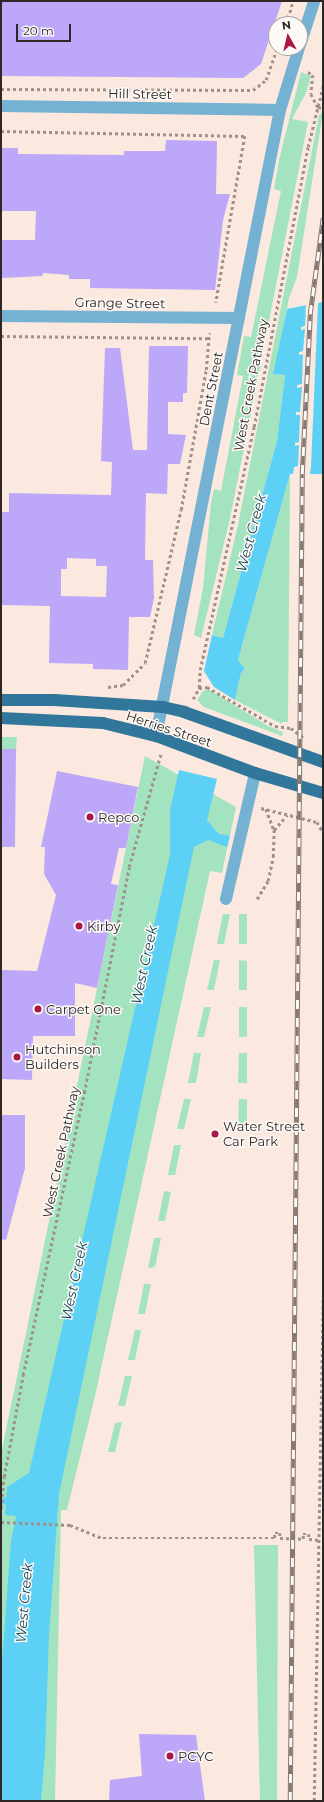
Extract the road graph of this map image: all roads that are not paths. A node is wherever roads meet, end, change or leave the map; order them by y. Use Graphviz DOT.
graph roads {
  1 [pos="314,2"];
  2 [pos="308,20"];
  3 [pos="297,56"];
  4 [pos="1,106"];
  5 [pos="280,110"];
  6 [pos="1,316"];
  7 [pos="239,318"];
  8 [pos="1,700"];
  9 [pos="163,707"];
  10 [pos="1,718"];
  11 [pos="156,736"];
  12 [pos="323,762"];
  13 [pos="255,773"];
  14 [pos="323,793"];
  15 [pos="226,899"];
  1 -- 2 [label="street"];
  3 -- 5 [label="street, Dent Street"];
  4 -- 5 [label="street, Hill Street"];
  5 -- 7 [label="street, Dent Street"];
  6 -- 7 [label="street, Grange Street"];
  7 -- 9 [label="street, Dent Street"];
  8 -- 9 [label="main road, Herries Street"];
  9 -- 11 [label="street, Dent Street"];
  9 -- 12 [label="main road, Herries Street"];
  10 -- 11 [label="main road, Herries Street"];
  11 -- 13 [label="main road, Herries Street"];
  13 -- 14 [label="main road, Herries Street"];
  13 -- 15 [label="street"];
}
